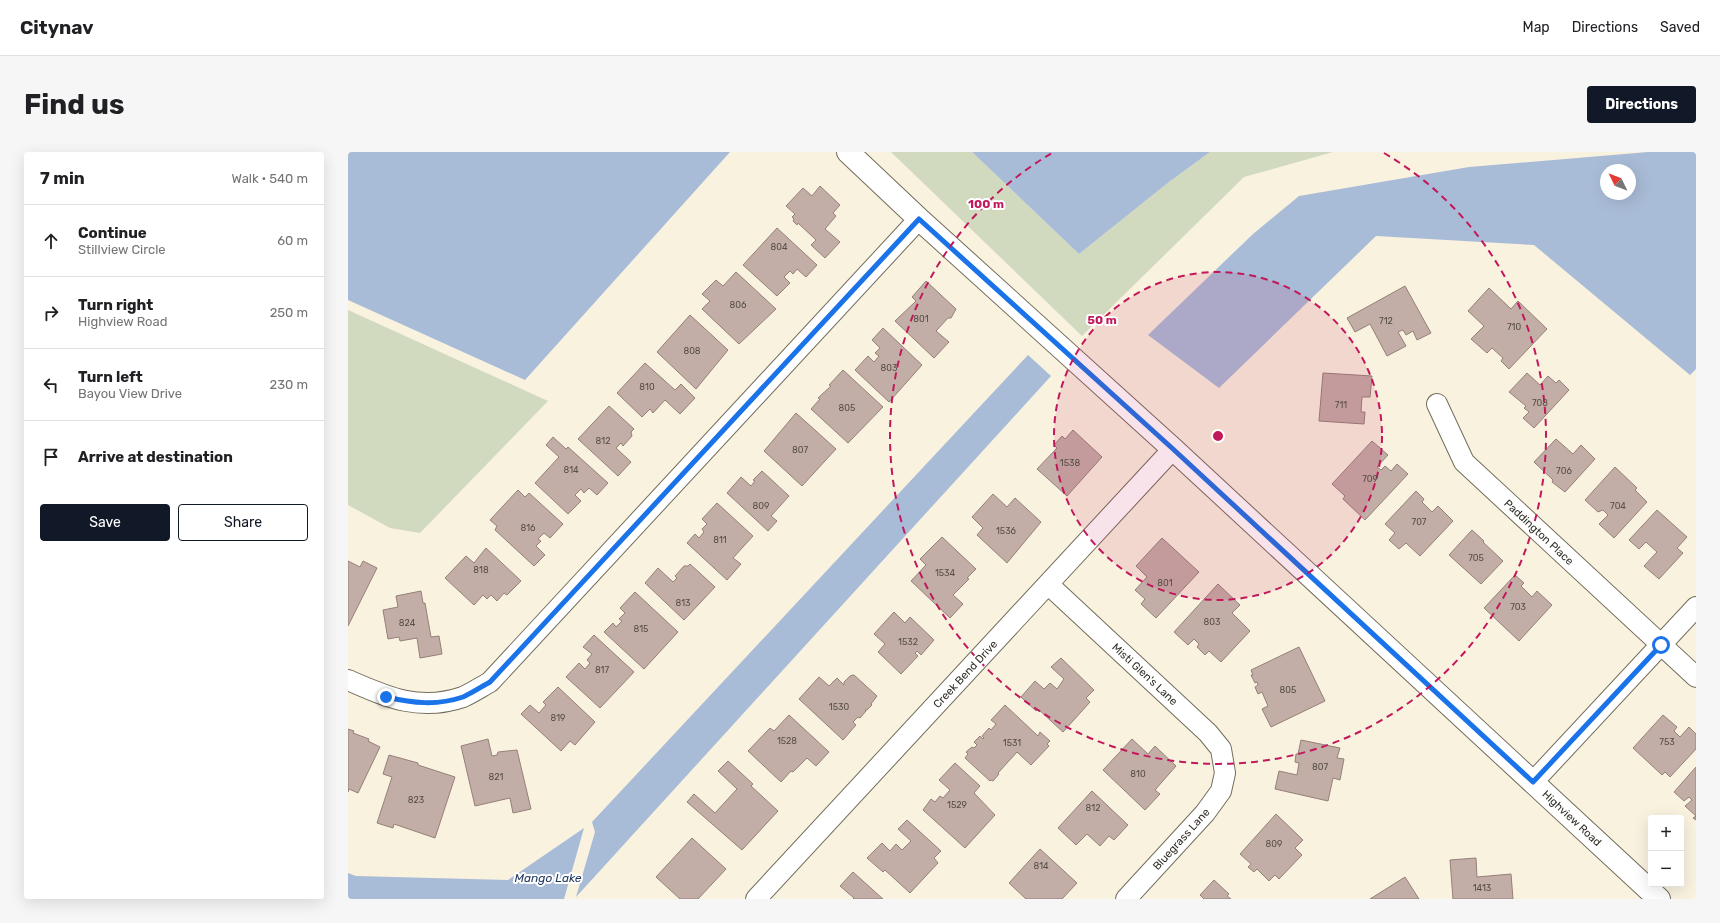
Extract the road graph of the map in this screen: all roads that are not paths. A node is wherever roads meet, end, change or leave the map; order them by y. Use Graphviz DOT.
graph roads {
  1 [pos="848,152"];
  2 [pos="919,219"];
  3 [pos="1437,404"];
  4 [pos="1173,449"];
  5 [pos="1048,585"];
  6 [pos="1696,607"];
  7 [pos="1661,645"];
  8 [pos="1696,677"];
  9 [pos="348,680"];
  10 [pos="1225,772"];
  11 [pos="1533,782"];
  12 [pos="756,899"];
  13 [pos="1126,899"];
  14 [pos="1659,899"];
  1 -- 2 [label="street, Highview Road"];
  2 -- 4 [label="street, Highview Road"];
  2 -- 9 [label="street"];
  3 -- 7 [label="street, Paddington Place"];
  4 -- 5 [label="street, Creek Bend Drive"];
  4 -- 11 [label="street, Highview Road"];
  5 -- 10 [label="street, Misti Glen's Lane"];
  5 -- 12 [label="street, Creek Bend Drive"];
  6 -- 7 [label="street"];
  7 -- 8 [label="street, Paddington Place"];
  7 -- 11 [label="street"];
  10 -- 13 [label="street, Bluegrass Lane"];
  11 -- 14 [label="street, Highview Road"];
}
